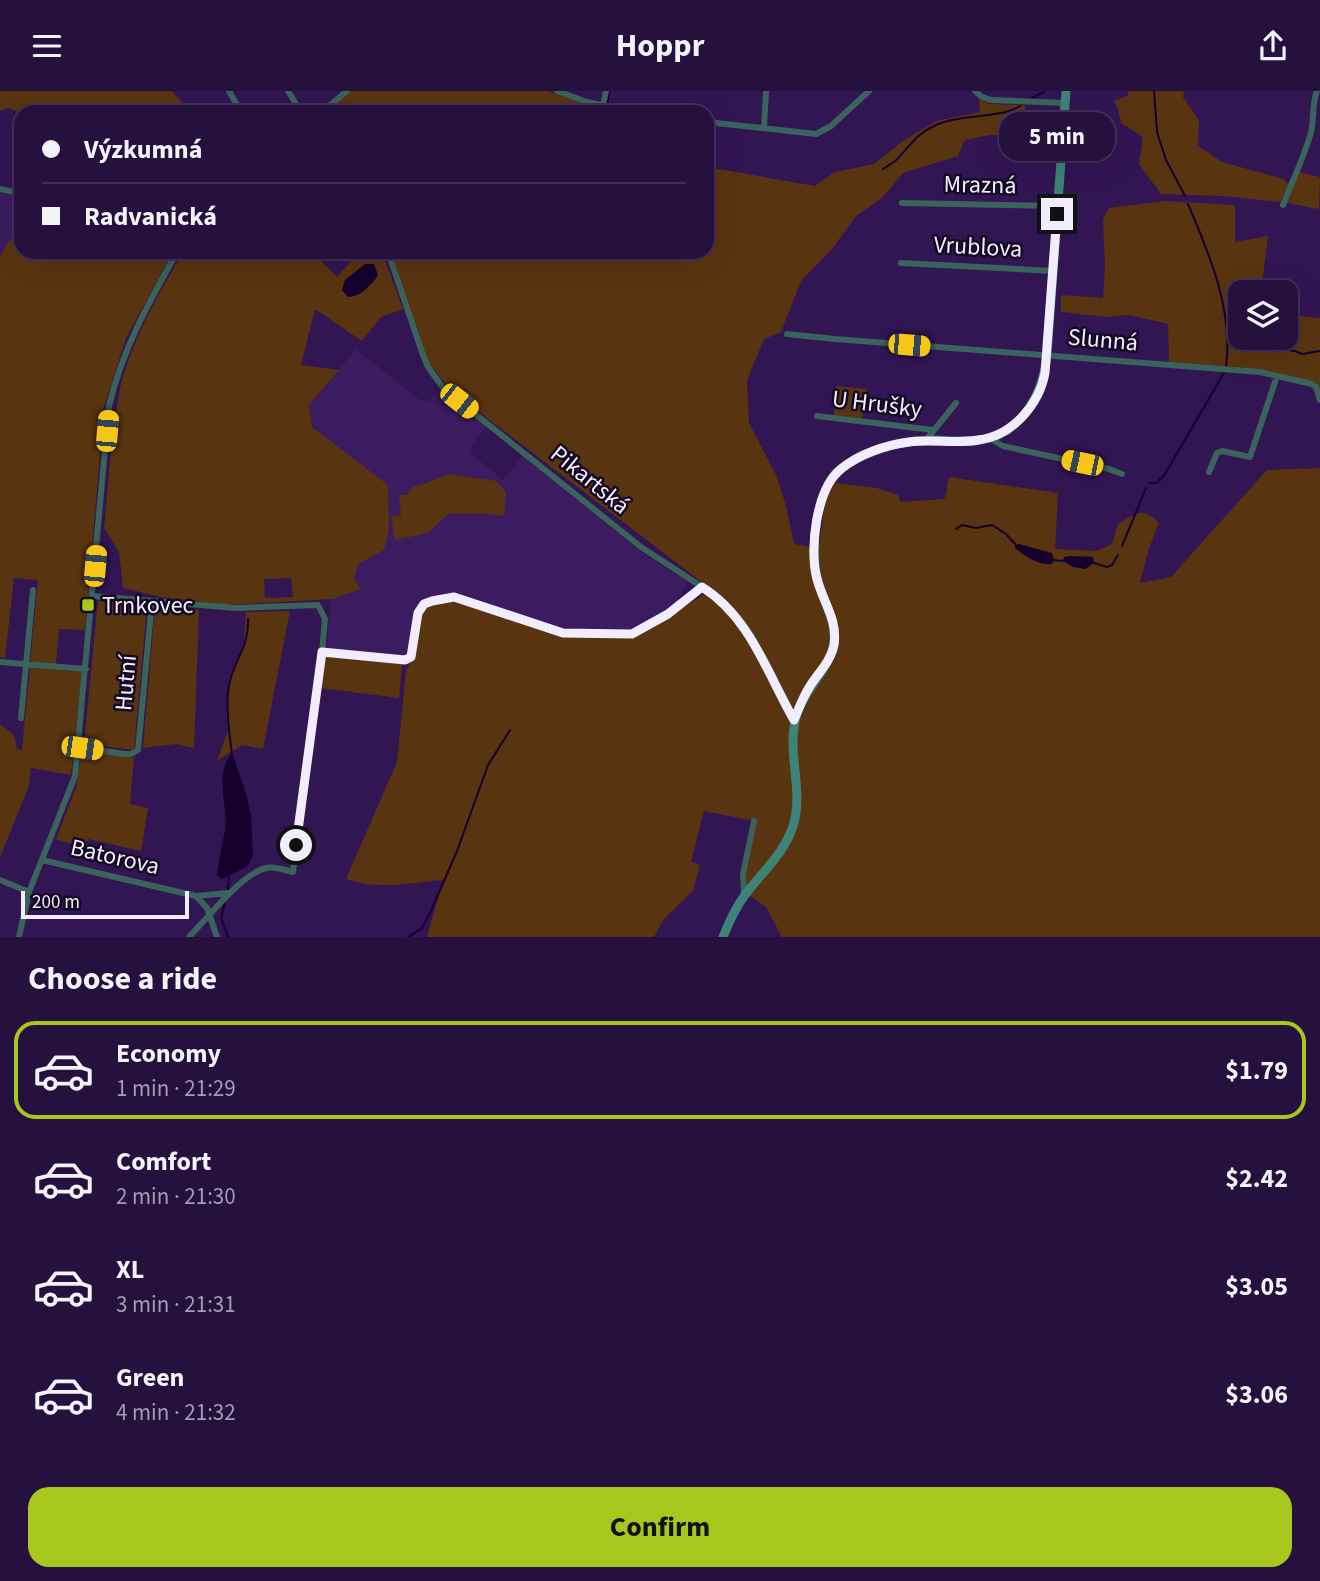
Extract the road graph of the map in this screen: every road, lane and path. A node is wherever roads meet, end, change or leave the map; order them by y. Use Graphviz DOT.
graph roads {
  1 [pos="347,91"];
  2 [pos="556,91"];
  3 [pos="766,91"];
  4 [pos="869,91"];
  5 [pos="975,91"];
  6 [pos="1066,91"];
  7 [pos="1317,91"];
  8 [pos="1065,103"];
  9 [pos="330,105"];
  10 [pos="600,105"];
  11 [pos="714,123"];
  12 [pos="764,128"];
  13 [pos="902,203"];
  14 [pos="1283,205"];
  15 [pos="1058,206"];
  16 [pos="173,259"];
  17 [pos="390,259"];
  18 [pos="901,263"];
  19 [pos="1054,271"];
  20 [pos="787,334"];
  21 [pos="1047,355"];
  22 [pos="1277,376"];
  23 [pos="1320,400"];
  24 [pos="956,403"];
  25 [pos="817,416"];
  26 [pos="933,430"];
  27 [pos="989,438"];
  28 [pos="926,440"];
  29 [pos="1209,472"];
  30 [pos="1122,474"];
  31 [pos="702,587"];
  32 [pos="33,590"];
  33 [pos="92,596"];
  34 [pos="152,601"];
  35 [pos="322,652"];
  36 [pos="0,662"];
  37 [pos="26,664"];
  38 [pos="86,669"];
  39 [pos="21,718"];
  40 [pos="794,720"];
  41 [pos="78,747"];
  42 [pos="754,821"];
  43 [pos="42,860"];
  44 [pos="0,880"];
  45 [pos="29,892"];
  46 [pos="228,893"];
  47 [pos="744,895"];
  48 [pos="196,896"];
  49 [pos="210,916"];
  50 [pos="19,937"];
  51 [pos="189,937"];
  52 [pos="217,937"];
  53 [pos="723,937"];
  1 -- 9 [label="street"];
  2 -- 10 [label="street"];
  3 -- 12 [label="street"];
  4 -- 12 [label="street"];
  5 -- 8 [label="street"];
  6 -- 8 [label="street"];
  7 -- 14 [label="street"];
  8 -- 15 [label="street"];
  11 -- 12 [label="street"];
  13 -- 15 [label="street, Mrazná"];
  15 -- 19 [label="street"];
  16 -- 33 [label="street"];
  17 -- 31 [label="street, Pikartská"];
  18 -- 19 [label="street, Vrublova"];
  19 -- 21 [label="street"];
  20 -- 21 [label="street, Slunná"];
  21 -- 22 [label="street, Slunná"];
  21 -- 27 [label="street"];
  22 -- 23 [label="street, Slunná"];
  22 -- 29 [label="street"];
  24 -- 26 [label="street"];
  25 -- 26 [label="street, U Hrušky"];
  26 -- 28 [label="street"];
  27 -- 28 [label="street"];
  27 -- 30 [label="street"];
  28 -- 40 [label="street"];
  31 -- 35 [label="street"];
  31 -- 40 [label="street, Pikartská"];
  32 -- 37 [label="street"];
  33 -- 34 [label="street"];
  33 -- 38 [label="street"];
  34 -- 35 [label="street"];
  34 -- 41 [label="street, Hutní"];
  35 -- 46 [label="street"];
  36 -- 37 [label="street"];
  37 -- 38 [label="street"];
  37 -- 39 [label="street"];
  38 -- 41 [label="street"];
  40 -- 47 [label="street"];
  41 -- 43 [label="street"];
  42 -- 47 [label="street"];
  43 -- 45 [label="street"];
  43 -- 48 [label="street, Batorova"];
  44 -- 45 [label="street"];
  45 -- 50 [label="street"];
  46 -- 48 [label="street, Batorova"];
  46 -- 49 [label="street"];
  47 -- 53 [label="street"];
  48 -- 49 [label="street"];
  49 -- 51 [label="street"];
  49 -- 52 [label="street"];
}
